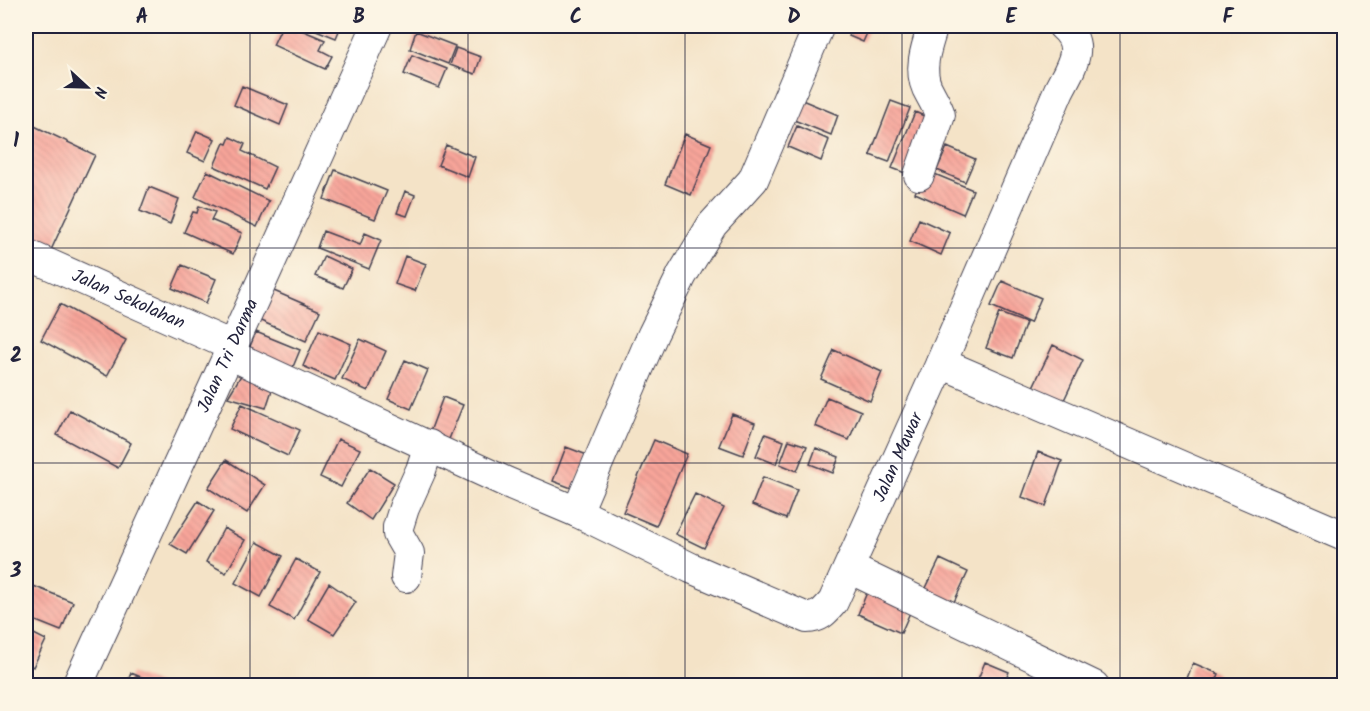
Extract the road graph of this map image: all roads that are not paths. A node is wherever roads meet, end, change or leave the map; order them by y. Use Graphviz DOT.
graph roads {
  1 [pos="377,26"];
  2 [pos="819,26"];
  3 [pos="933,26"];
  4 [pos="1063,26"];
  5 [pos="919,175"];
  6 [pos="26,254"];
  7 [pos="231,350"];
  8 [pos="941,363"];
  9 [pos="429,446"];
  10 [pos="564,507"];
  11 [pos="1344,536"];
  12 [pos="849,568"];
  13 [pos="406,577"];
  14 [pos="77,686"];
  15 [pos="1094,686"];
  1 -- 7 [label="street, Jalan Tri Darma"];
  2 -- 10 [label="street"];
  3 -- 5 [label="street"];
  4 -- 8 [label="street, Jalan Mawar"];
  6 -- 7 [label="street, Jalan Sekolahan"];
  7 -- 9 [label="street, Jalan Sekolahan"];
  7 -- 14 [label="street, Jalan Tri Darma"];
  8 -- 11 [label="street"];
  8 -- 12 [label="street, Jalan Mawar"];
  9 -- 10 [label="street, Jalan Mawar"];
  9 -- 13 [label="street"];
  10 -- 12 [label="street, Jalan Mawar"];
  12 -- 15 [label="street"];
}
